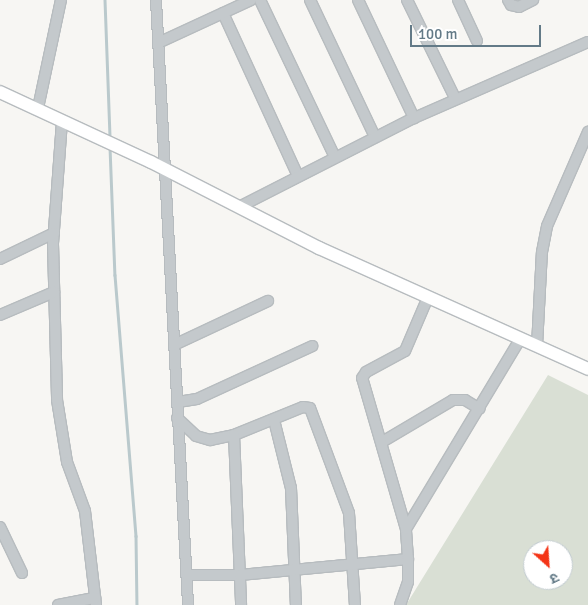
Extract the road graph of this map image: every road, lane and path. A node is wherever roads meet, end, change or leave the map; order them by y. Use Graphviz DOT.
graph roads {
  1 [pos="61,0"];
  2 [pos="156,0"];
  3 [pos="251,0"];
  4 [pos="260,0"];
  5 [pos="310,0"];
  6 [pos="358,0"];
  7 [pos="407,0"];
  8 [pos="458,0"];
  9 [pos="508,0"];
  10 [pos="533,0"];
  11 [pos="223,13"];
  12 [pos="478,41"];
  13 [pos="158,42"];
  14 [pos="588,42"];
  15 [pos="0,92"];
  16 [pos="455,98"];
  17 [pos="38,108"];
  18 [pos="414,118"];
  19 [pos="67,124"];
  20 [pos="588,132"];
  21 [pos="375,137"];
  22 [pos="335,157"];
  23 [pos="163,168"];
  24 [pos="298,176"];
  25 [pos="239,207"];
  26 [pos="54,233"];
  27 [pos="0,259"];
  28 [pos="54,292"];
  29 [pos="428,297"];
  30 [pos="268,301"];
  31 [pos="0,315"];
  32 [pos="520,339"];
  33 [pos="174,345"];
  34 [pos="312,346"];
  35 [pos="537,346"];
  36 [pos="588,369"];
  37 [pos="178,402"];
  38 [pos="480,409"];
  39 [pos="177,418"];
  40 [pos="274,420"];
  41 [pos="234,435"];
  42 [pos="382,442"];
  43 [pos="0,527"];
  44 [pos="406,529"];
  45 [pos="408,559"];
  46 [pos="352,564"];
  47 [pos="295,569"];
  48 [pos="22,572"];
  49 [pos="187,575"];
  50 [pos="240,575"];
  51 [pos="95,602"];
  52 [pos="58,605"];
  53 [pos="188,605"];
  54 [pos="241,605"];
  55 [pos="296,605"];
  56 [pos="355,605"];
  57 [pos="400,605"];
  1 -- 17 [label="street"];
  2 -- 13 [label="street"];
  3 -- 11 [label="street"];
  4 -- 22 [label="street"];
  5 -- 21 [label="street"];
  6 -- 18 [label="street"];
  7 -- 16 [label="street"];
  8 -- 12 [label="street"];
  9 -- 10 [label="street"];
  11 -- 13 [label="street"];
  11 -- 24 [label="street"];
  13 -- 23 [label="street"];
  14 -- 16 [label="street"];
  15 -- 17 [label="main road"];
  16 -- 18 [label="street"];
  17 -- 19 [label="main road"];
  18 -- 21 [label="street"];
  19 -- 23 [label="main road"];
  19 -- 26 [label="street"];
  20 -- 35 [label="street"];
  21 -- 22 [label="street"];
  22 -- 24 [label="street"];
  23 -- 25 [label="main road"];
  23 -- 33 [label="street"];
  24 -- 25 [label="street"];
  25 -- 29 [label="main road"];
  26 -- 27 [label="street"];
  26 -- 28 [label="street"];
  28 -- 31 [label="street"];
  28 -- 51 [label="street"];
  29 -- 32 [label="main road"];
  29 -- 42 [label="street"];
  30 -- 33 [label="street"];
  32 -- 35 [label="main road"];
  32 -- 38 [label="street"];
  33 -- 37 [label="street"];
  34 -- 37 [label="street"];
  35 -- 36 [label="main road"];
  37 -- 39 [label="street"];
  38 -- 42 [label="street"];
  38 -- 44 [label="street"];
  39 -- 41 [label="street"];
  39 -- 49 [label="street"];
  40 -- 41 [label="street"];
  40 -- 46 [label="street"];
  40 -- 47 [label="street"];
  41 -- 50 [label="street"];
  42 -- 44 [label="street"];
  43 -- 48 [label="street"];
  44 -- 45 [label="street"];
  45 -- 46 [label="street"];
  45 -- 57 [label="street"];
  46 -- 47 [label="street"];
  46 -- 56 [label="street"];
  47 -- 50 [label="street"];
  47 -- 55 [label="street"];
  49 -- 50 [label="street"];
  49 -- 53 [label="street"];
  50 -- 54 [label="street"];
  51 -- 52 [label="street"];
}
